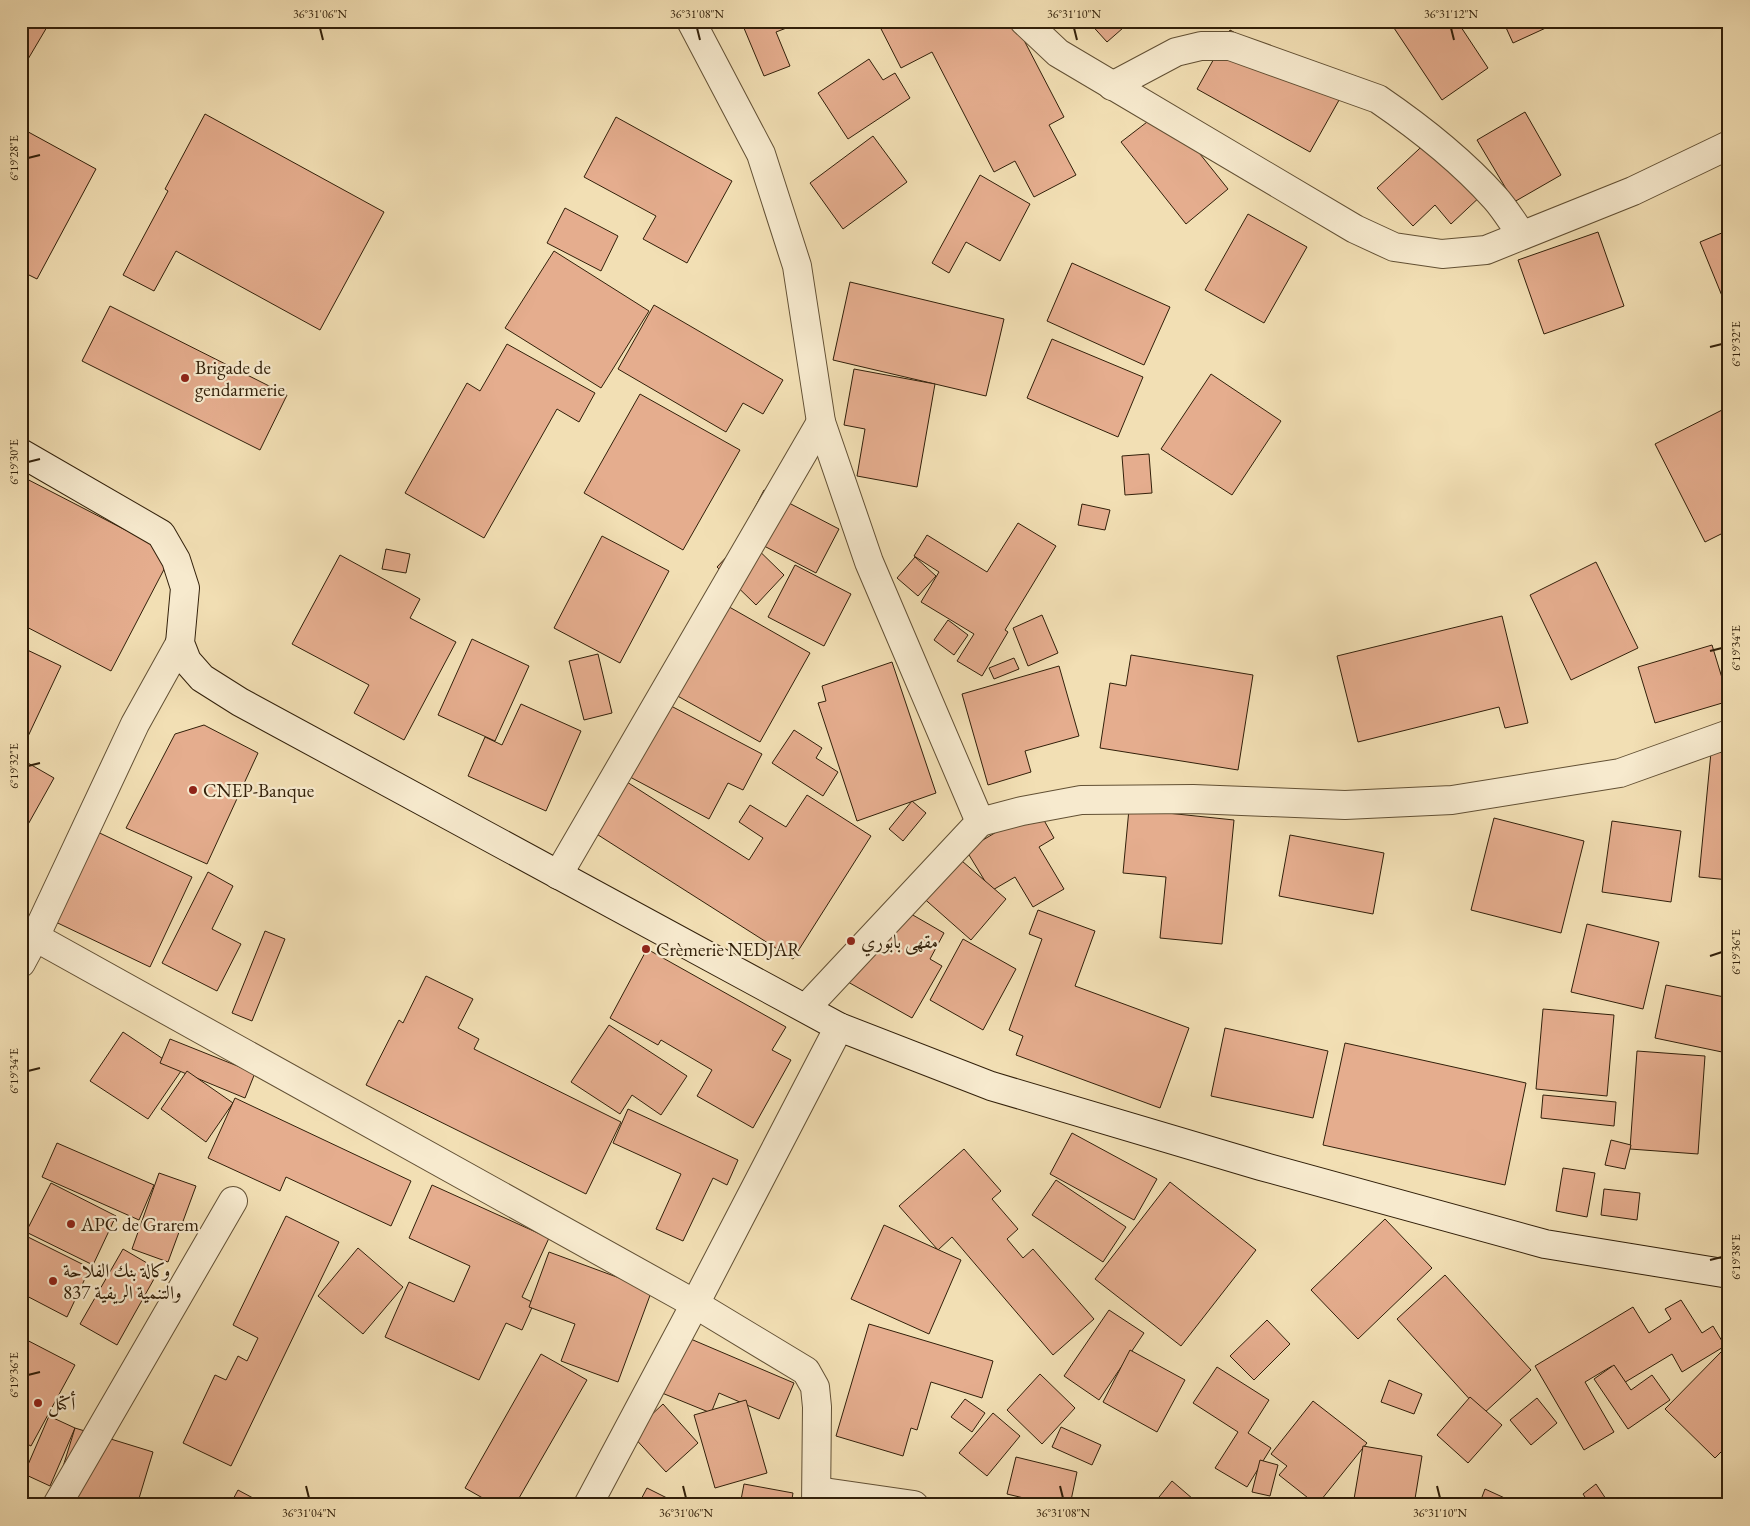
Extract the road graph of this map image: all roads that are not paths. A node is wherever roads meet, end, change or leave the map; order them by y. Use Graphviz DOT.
graph roads {
  1 [pos="691,21"];
  2 [pos="1024,21"];
  3 [pos="1112,86"];
  4 [pos="1729,144"];
  5 [pos="1522,235"];
  6 [pos="821,422"];
  7 [pos="21,453"];
  8 [pos="180,643"];
  9 [pos="1729,734"];
  10 [pos="980,822"];
  11 [pos="558,875"];
  12 [pos="35,937"];
  13 [pos="21,963"];
  14 [pos="806,1008"];
  15 [pos="839,1027"];
  16 [pos="233,1201"];
  17 [pos="1729,1274"];
  18 [pos="695,1304"];
  19 [pos="816,1498"];
  20 [pos="850,1500"];
  21 [pos="57,1505"];
  22 [pos="588,1505"];
  23 [pos="914,1505"];
  1 -- 6 [label="street"];
  2 -- 3 [label="street"];
  3 -- 5 [label="street"];
  3 -- 5 [label="street"];
  4 -- 5 [label="street"];
  6 -- 10 [label="street"];
  6 -- 11 [label="street"];
  7 -- 8 [label="street"];
  8 -- 11 [label="street"];
  8 -- 12 [label="street"];
  9 -- 10 [label="street"];
  10 -- 14 [label="street"];
  11 -- 14 [label="street"];
  12 -- 13 [label="street"];
  12 -- 18 [label="street"];
  14 -- 15 [label="street"];
  15 -- 17 [label="street"];
  15 -- 18 [label="street"];
  16 -- 21 [label="street"];
  18 -- 19 [label="street"];
  18 -- 22 [label="street"];
  19 -- 20 [label="street"];
  20 -- 23 [label="street"];
}
